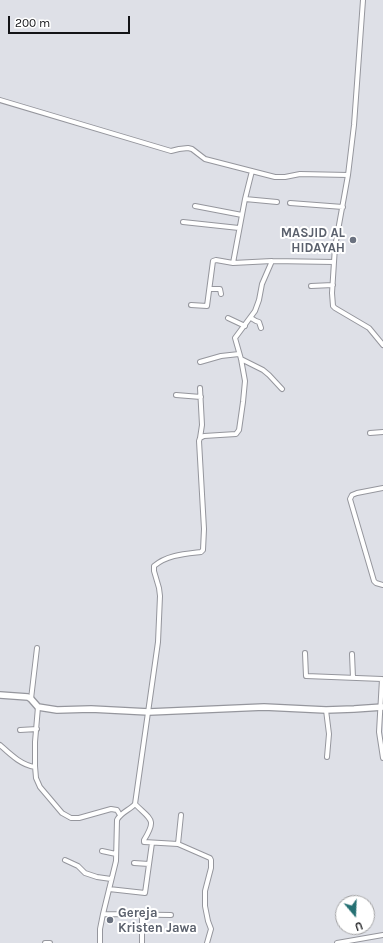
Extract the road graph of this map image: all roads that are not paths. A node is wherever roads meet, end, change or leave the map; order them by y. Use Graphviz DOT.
graph roads {
  1 [pos="363,0"];
  2 [pos="0,100"];
  3 [pos="252,171"];
  4 [pos="348,175"];
  5 [pos="245,199"];
  6 [pos="277,202"];
  7 [pos="290,203"];
  8 [pos="195,206"];
  9 [pos="343,207"];
  10 [pos="242,215"];
  11 [pos="183,222"];
  12 [pos="239,228"];
  13 [pos="272,261"];
  14 [pos="334,262"];
  15 [pos="233,263"];
  16 [pos="333,285"];
  17 [pos="311,286"];
  18 [pos="210,289"];
  19 [pos="221,294"];
  20 [pos="191,305"];
  21 [pos="228,318"];
  22 [pos="250,318"];
  23 [pos="245,326"];
  24 [pos="261,328"];
  25 [pos="383,345"];
  26 [pos="239,354"];
  27 [pos="241,359"];
  28 [pos="200,362"];
  29 [pos="200,388"];
  30 [pos="282,389"];
  31 [pos="176,395"];
  32 [pos="201,397"];
  33 [pos="383,432"];
  34 [pos="370,433"];
  35 [pos="200,438"];
  36 [pos="383,488"];
  37 [pos="383,585"];
  38 [pos="37,648"];
  39 [pos="305,653"];
  40 [pos="352,654"];
  41 [pos="353,678"];
  42 [pos="383,680"];
  43 [pos="0,695"];
  44 [pos="31,699"];
  45 [pos="38,707"];
  46 [pos="382,707"];
  47 [pos="326,710"];
  48 [pos="148,712"];
  49 [pos="37,729"];
  50 [pos="20,730"];
  51 [pos="0,745"];
  52 [pos="326,757"];
  53 [pos="383,758"];
  54 [pos="35,767"];
  55 [pos="136,804"];
  56 [pos="120,815"];
  57 [pos="181,816"];
  58 [pos="152,842"];
  59 [pos="178,844"];
  60 [pos="102,851"];
  61 [pos="116,854"];
  62 [pos="65,860"];
  63 [pos="134,863"];
  64 [pos="149,864"];
  65 [pos="111,879"];
  66 [pos="109,889"];
  67 [pos="103,914"];
  68 [pos="142,915"];
  69 [pos="172,915"];
  70 [pos="383,935"];
  71 [pos="45,943"];
  72 [pos="50,943"];
  73 [pos="100,943"];
  74 [pos="142,943"];
  75 [pos="207,943"];
  76 [pos="337,943"];
  1 -- 4 [label="street"];
  2 -- 3 [label="street"];
  3 -- 4 [label="street"];
  3 -- 5 [label="street"];
  4 -- 9 [label="street"];
  5 -- 6 [label="street"];
  5 -- 10 [label="street"];
  7 -- 9 [label="street"];
  8 -- 10 [label="street"];
  9 -- 14 [label="street"];
  10 -- 12 [label="street"];
  11 -- 12 [label="street"];
  12 -- 15 [label="street"];
  13 -- 14 [label="street"];
  13 -- 15 [label="street"];
  13 -- 22 [label="street"];
  14 -- 16 [label="street"];
  15 -- 18 [label="street"];
  16 -- 17 [label="street"];
  16 -- 25 [label="street"];
  18 -- 19 [label="street"];
  18 -- 20 [label="street"];
  21 -- 23 [label="street"];
  22 -- 23 [label="street"];
  22 -- 24 [label="street"];
  23 -- 26 [label="street"];
  26 -- 27 [label="street"];
  26 -- 28 [label="street"];
  27 -- 30 [label="street"];
  27 -- 35 [label="street"];
  29 -- 32 [label="street"];
  31 -- 32 [label="street"];
  32 -- 35 [label="street"];
  33 -- 34 [label="street"];
  35 -- 48 [label="street"];
  36 -- 37 [label="street"];
  38 -- 44 [label="street"];
  39 -- 41 [label="street"];
  40 -- 41 [label="street"];
  41 -- 42 [label="street"];
  42 -- 46 [label="street"];
  43 -- 44 [label="street"];
  44 -- 45 [label="street"];
  45 -- 48 [label="street"];
  45 -- 49 [label="street"];
  46 -- 47 [label="street"];
  46 -- 53 [label="street"];
  47 -- 48 [label="street"];
  47 -- 52 [label="street"];
  48 -- 55 [label="street"];
  49 -- 50 [label="street"];
  49 -- 54 [label="street"];
  51 -- 54 [label="street"];
  54 -- 56 [label="street"];
  55 -- 56 [label="street"];
  55 -- 58 [label="street"];
  56 -- 61 [label="street"];
  57 -- 59 [label="street"];
  58 -- 59 [label="street"];
  58 -- 64 [label="street"];
  59 -- 75 [label="street"];
  60 -- 61 [label="street"];
  61 -- 65 [label="street"];
  62 -- 65 [label="street"];
  63 -- 64 [label="street"];
  64 -- 66 [label="street"];
  65 -- 66 [label="street"];
  66 -- 67 [label="street"];
  67 -- 68 [label="street"];
  67 -- 73 [label="street"];
  68 -- 69 [label="street"];
  68 -- 74 [label="street"];
  70 -- 76 [label="street"];
  71 -- 72 [label="street"];
}
